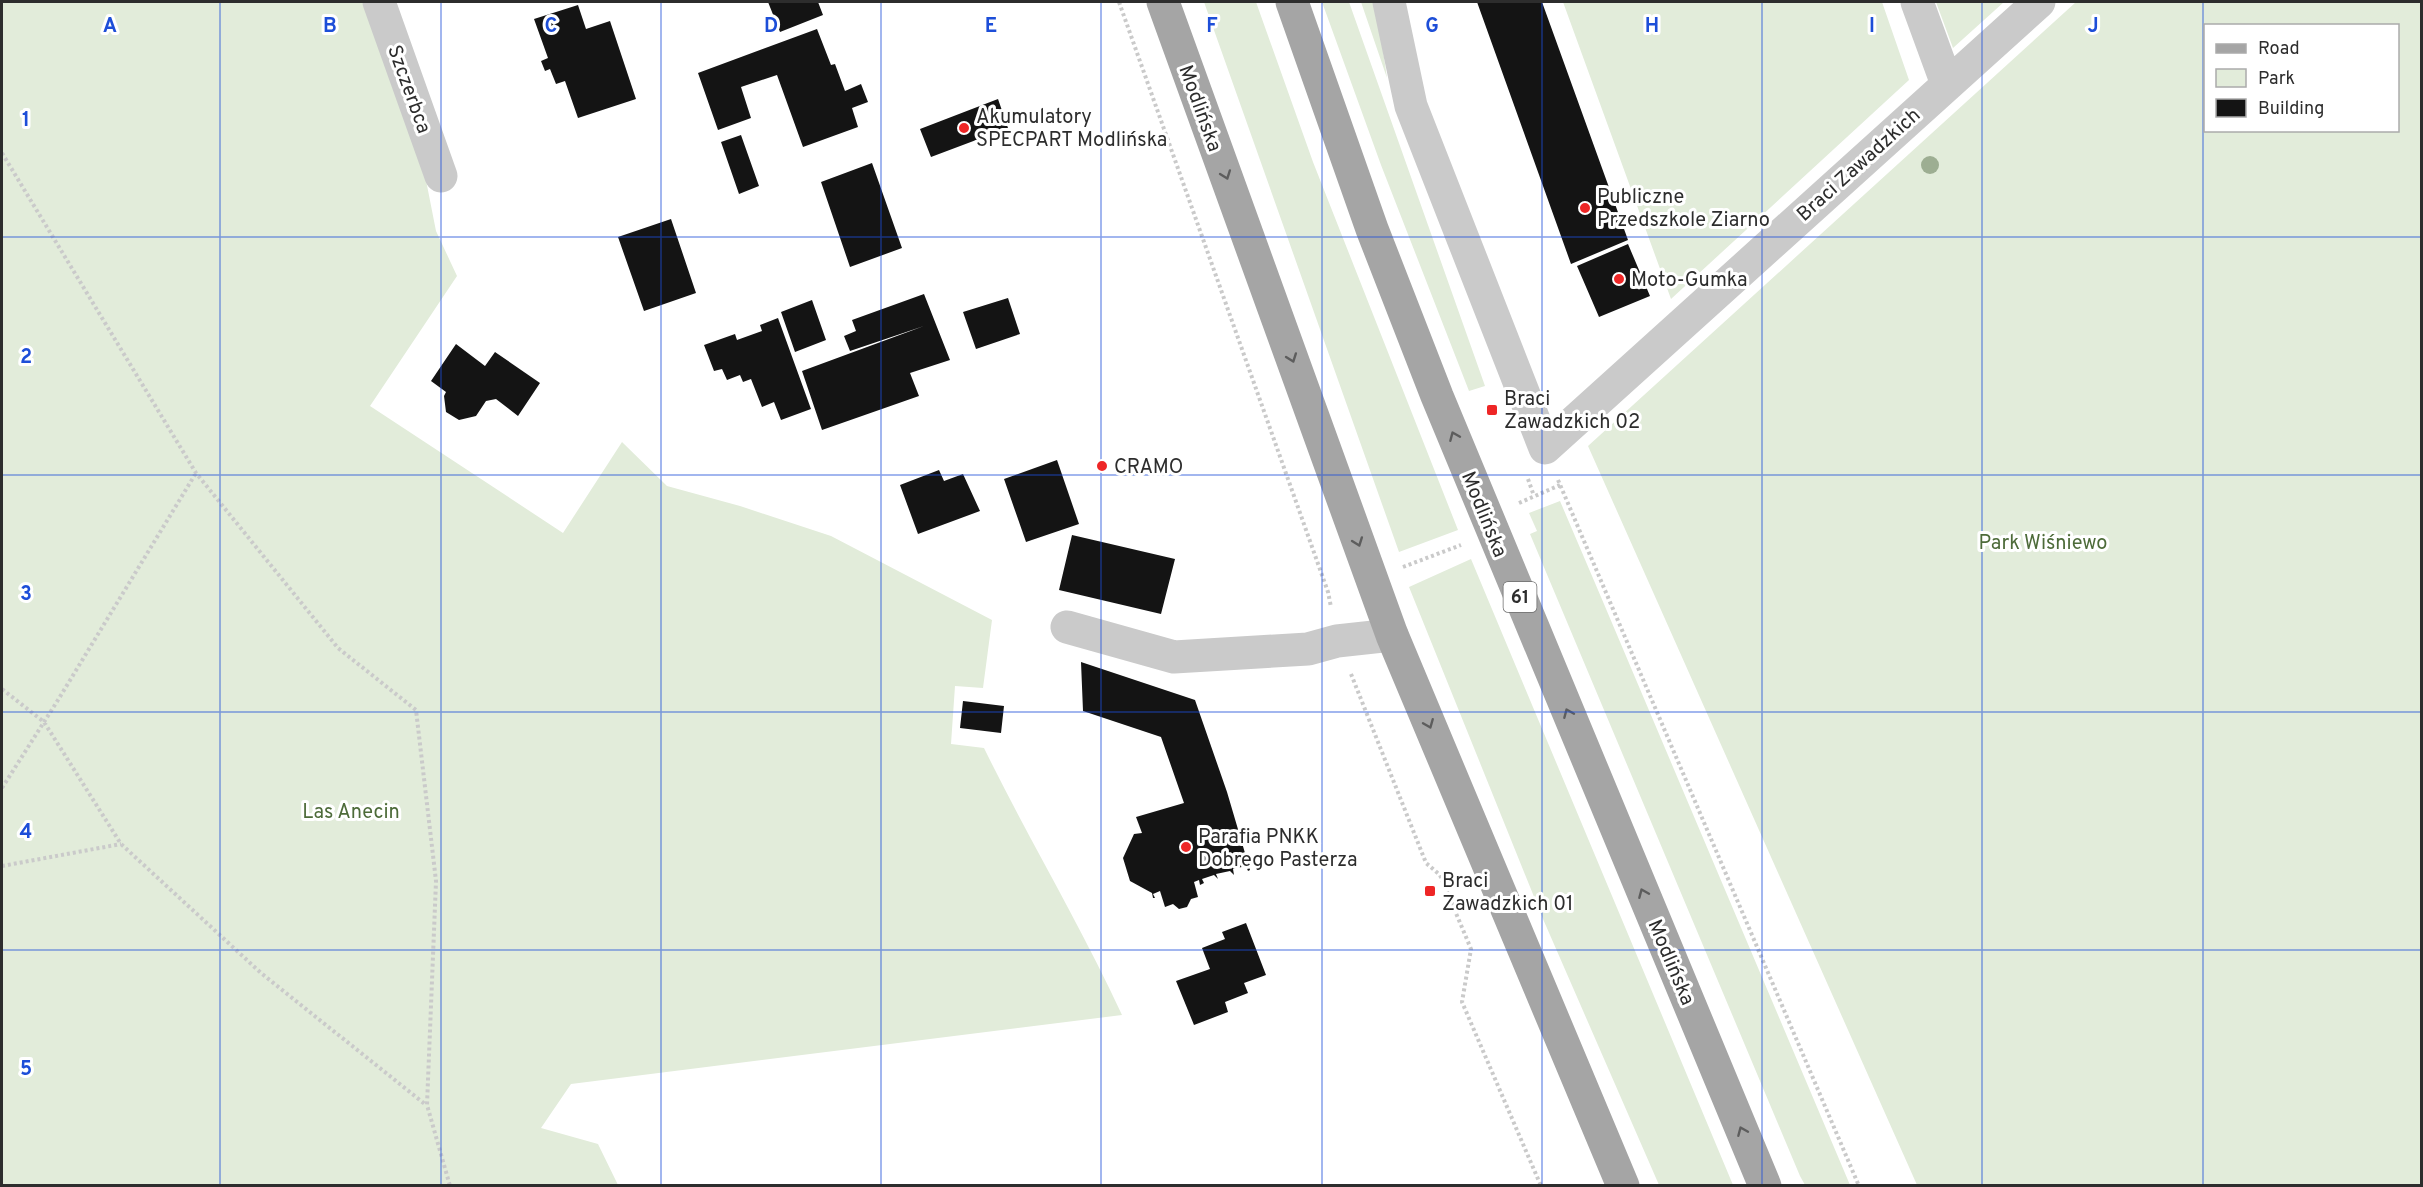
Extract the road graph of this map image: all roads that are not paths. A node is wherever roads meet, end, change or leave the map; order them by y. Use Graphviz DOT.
graph roads {
  1 [pos="380,2"];
  2 [pos="1163,2"];
  3 [pos="1292,2"];
  4 [pos="1389,2"];
  5 [pos="1917,2"];
  6 [pos="2038,2"];
  7 [pos="1947,84"];
  8 [pos="441,176"];
  9 [pos="1067,627"];
  10 [pos="1392,635"];
  11 [pos="1623,1185"];
  12 [pos="1765,1185"];
  1 -- 8 [label="street, Szczerbca"];
  2 -- 10 [label="main road, Modlińska, one-way"];
  12 -- 3 [label="main road, Modlińska / 61, one-way"];
  4 -- 7 [label="street, Braci Zawadzkich"];
  5 -- 7 [label="street"];
  6 -- 7 [label="street, Braci Zawadzkich"];
  9 -- 10 [label="street"];
  10 -- 11 [label="main road, Modlińska, one-way"];
}
